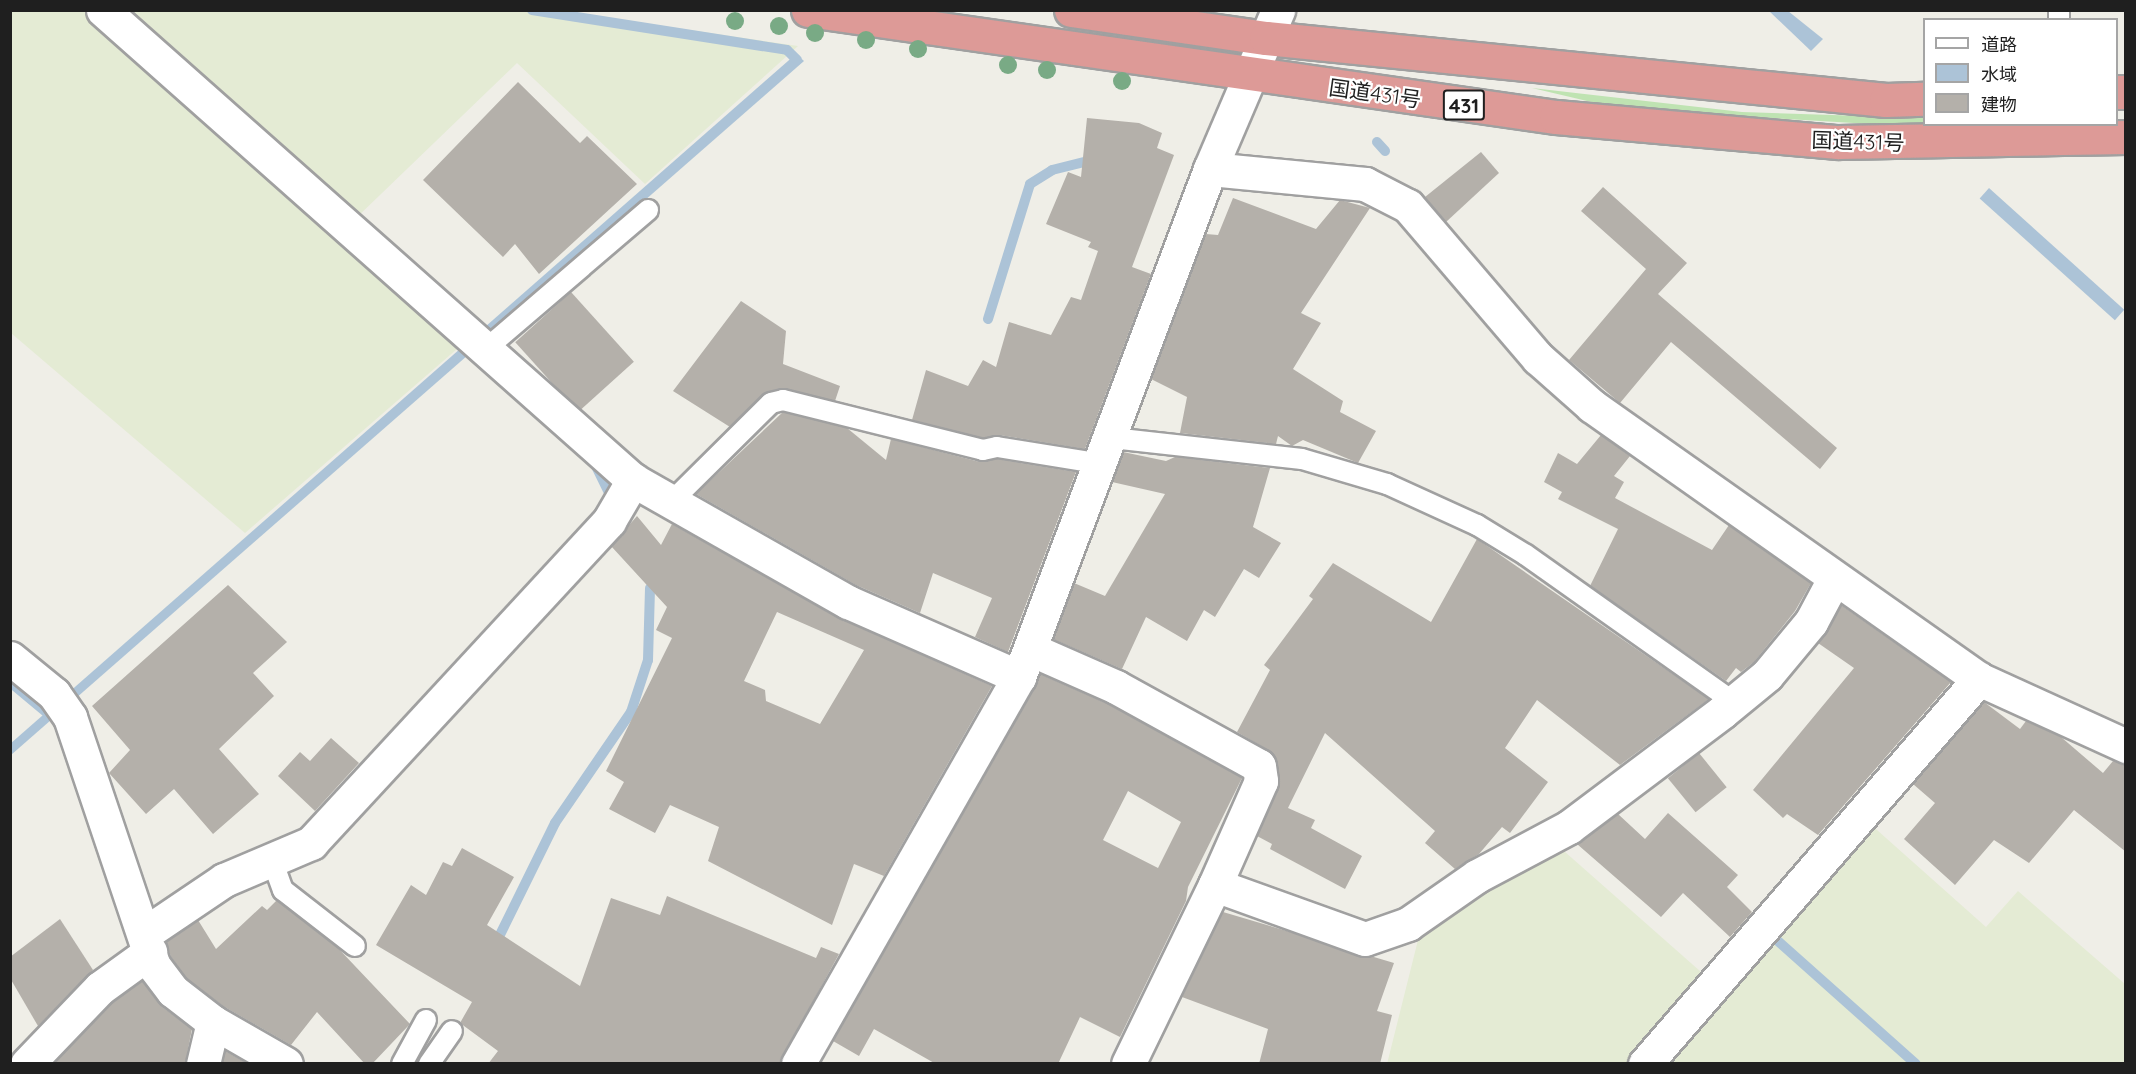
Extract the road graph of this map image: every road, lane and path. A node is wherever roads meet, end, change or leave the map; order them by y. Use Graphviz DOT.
graph roads {
  1 [pos="104,10"];
  2 [pos="808,10"];
  3 [pos="1071,10"];
  4 [pos="1272,24"];
  5 [pos="1250,76"];
  6 [pos="1923,99"];
  7 [pos="2126,137"];
  8 [pos="1210,169"];
  9 [pos="648,210"];
  10 [pos="480,341"];
  11 [pos="1107,451"];
  12 [pos="633,480"];
  13 [pos="672,501"];
  14 [pos="1834,579"];
  15 [pos="10,658"];
  16 [pos="1025,663"];
  17 [pos="1978,679"];
  18 [pos="1734,702"];
  19 [pos="2126,746"];
  20 [pos="272,860"];
  21 [pos="1215,885"];
  22 [pos="147,943"];
  23 [pos="355,946"];
  24 [pos="426,1020"];
  25 [pos="213,1022"];
  26 [pos="452,1030"];
  27 [pos="27,1064"];
  28 [pos="203,1064"];
  29 [pos="286,1064"];
  30 [pos="402,1064"];
  31 [pos="429,1064"];
  32 [pos="798,1064"];
  33 [pos="1128,1064"];
  34 [pos="1645,1064"];
  1 -- 10 [label="street"];
  2 -- 5 [label="highway, 国道431号 / 431"];
  3 -- 4 [label="highway, 国道431号 / 431"];
  4 -- 5 [label="street"];
  4 -- 6 [label="highway, 国道431号 / 431"];
  5 -- 7 [label="highway, 国道431号 / 431"];
  5 -- 8 [label="street"];
  8 -- 11 [label="street"];
  8 -- 14 [label="street"];
  9 -- 10 [label="lane"];
  10 -- 12 [label="street"];
  11 -- 13 [label="lane"];
  11 -- 16 [label="street"];
  11 -- 18 [label="lane"];
  12 -- 13 [label="street"];
  12 -- 20 [label="street"];
  13 -- 16 [label="street"];
  14 -- 17 [label="street"];
  14 -- 18 [label="street"];
  15 -- 22 [label="street"];
  16 -- 21 [label="street"];
  16 -- 32 [label="street"];
  17 -- 19 [label="street"];
  17 -- 34 [label="street"];
  18 -- 21 [label="street"];
  20 -- 22 [label="street"];
  20 -- 23 [label="lane"];
  21 -- 33 [label="street"];
  22 -- 25 [label="street"];
  22 -- 27 [label="street"];
  24 -- 30 [label="lane"];
  25 -- 28 [label="street"];
  25 -- 29 [label="street"];
  26 -- 31 [label="lane"];
}
